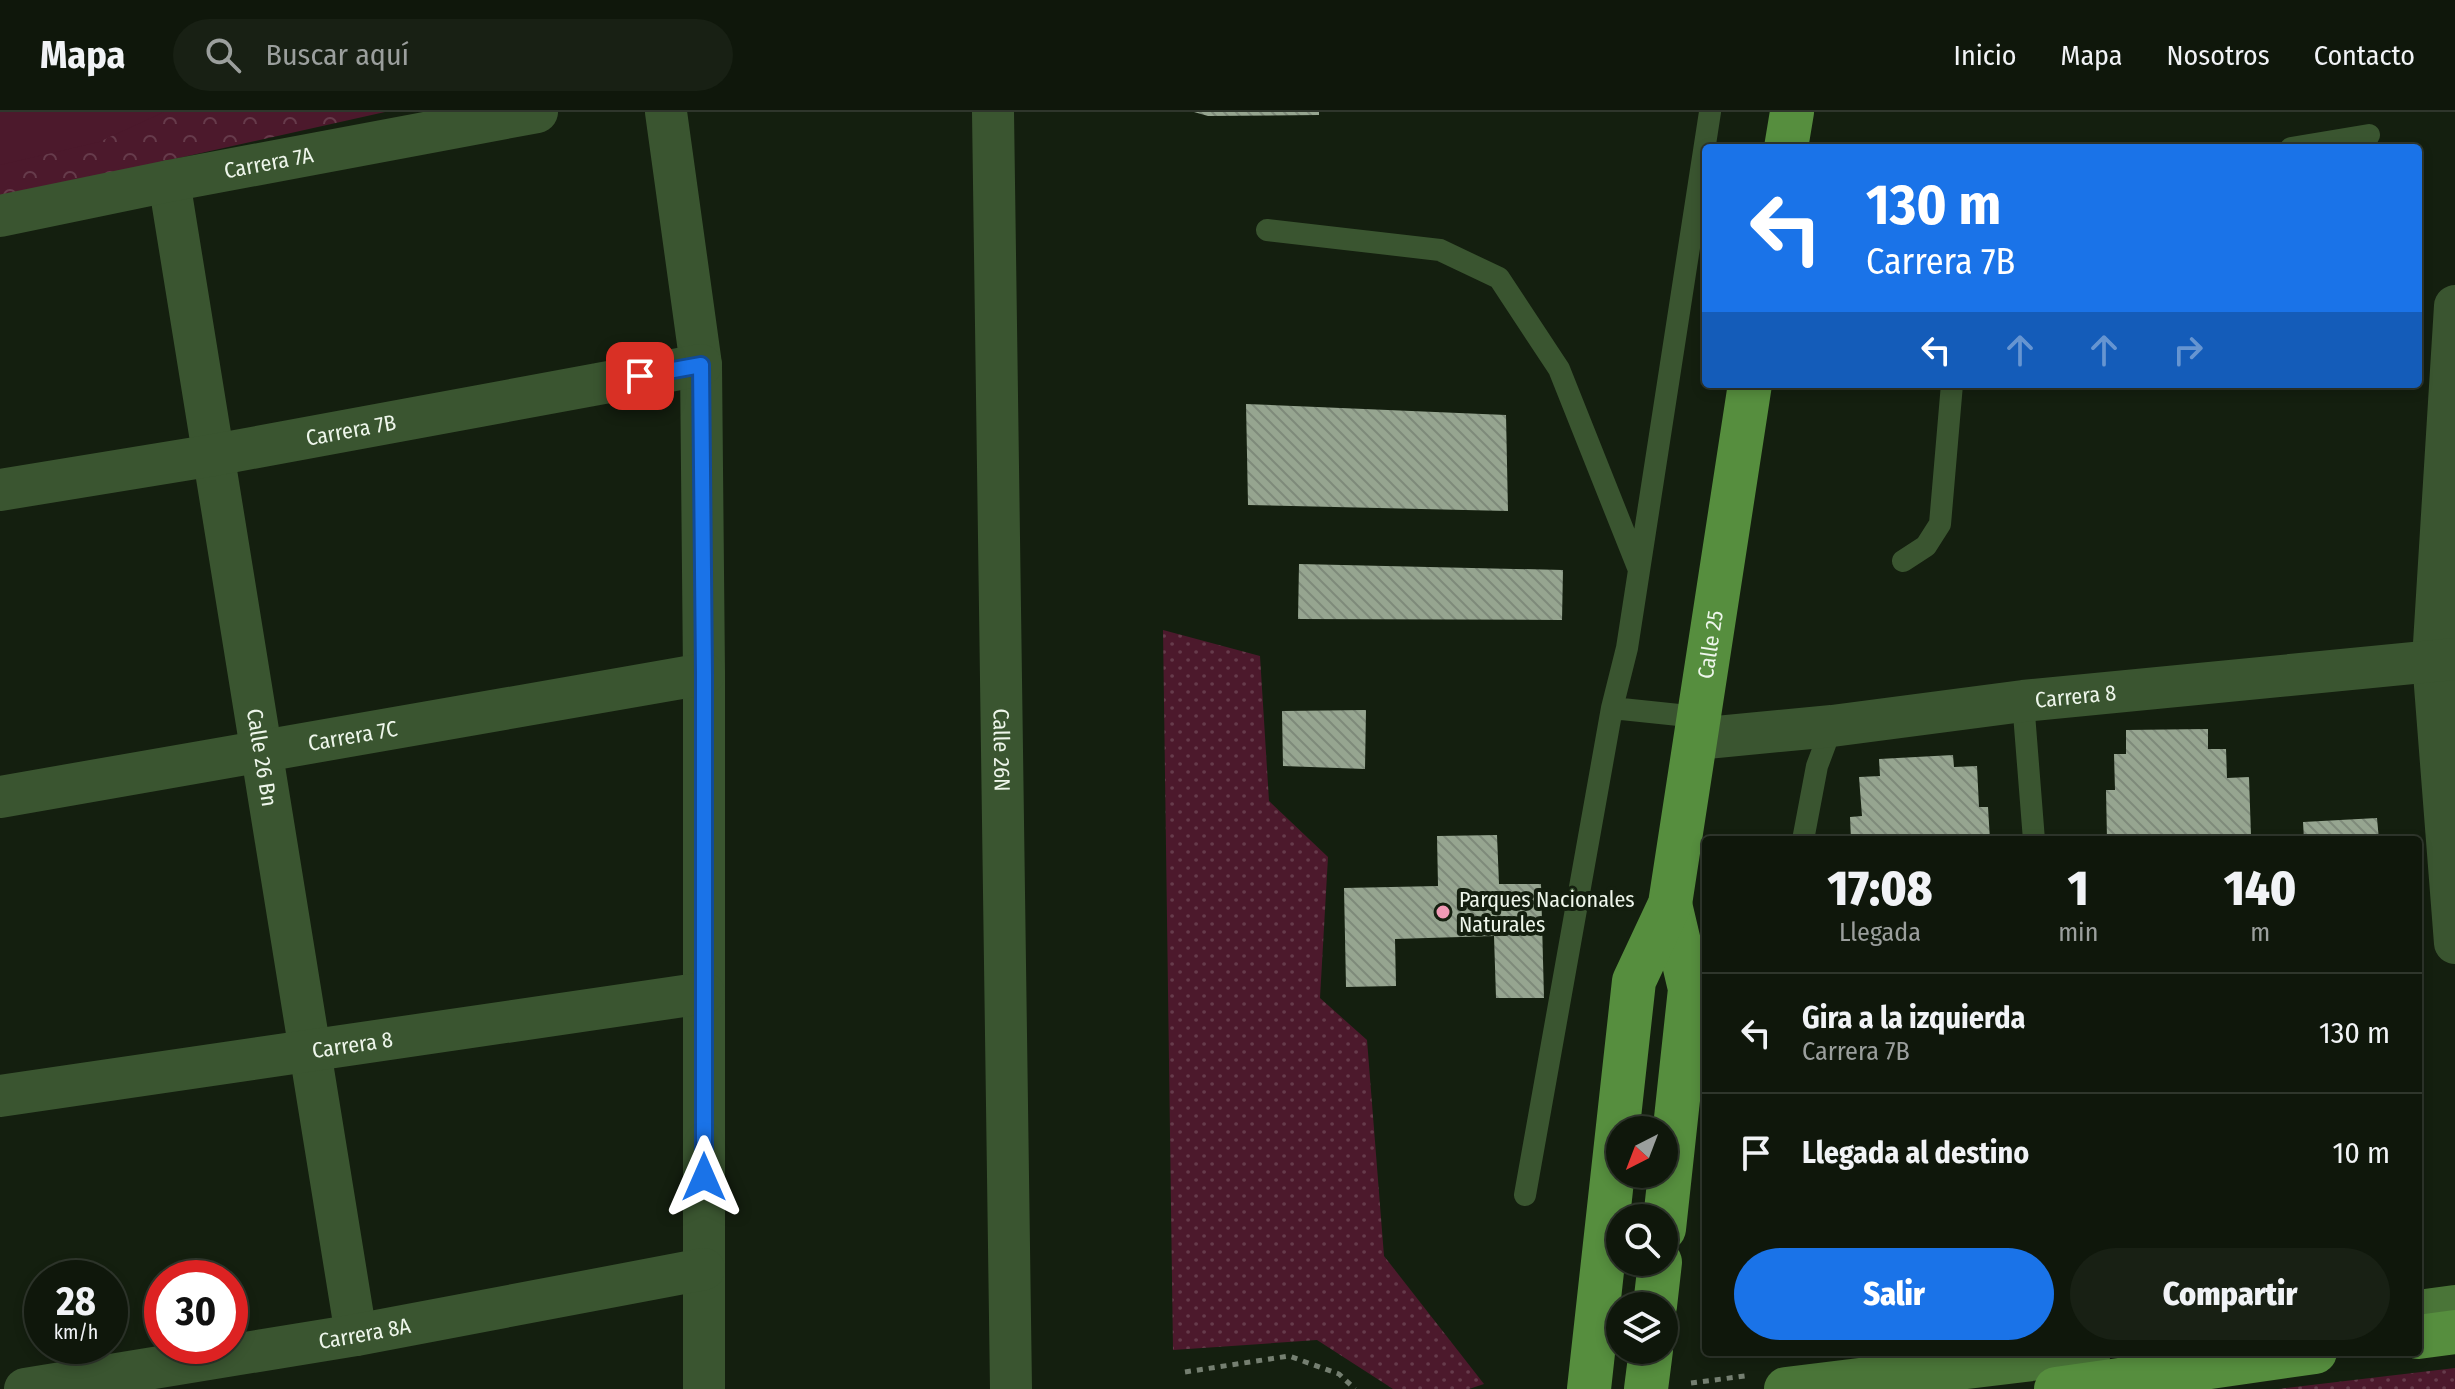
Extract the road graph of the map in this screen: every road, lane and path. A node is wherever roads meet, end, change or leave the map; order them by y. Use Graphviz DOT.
graph roads {
  1 [pos="537,112"];
  2 [pos="666,112"];
  3 [pos="993,112"];
  4 [pos="1710,112"];
  5 [pos="1792,112"];
  6 [pos="2369,135"];
  7 [pos="1705,144"];
  8 [pos="1787,144"];
  9 [pos="2315,144"];
  10 [pos="1702,164"];
  11 [pos="169,181"];
  12 [pos="0,216"];
  13 [pos="1267,230"];
  14 [pos="2455,306"];
  15 [pos="701,365"];
  16 [pos="1749,388"];
  17 [pos="1952,388"];
  18 [pos="214,455"];
  19 [pos="0,490"];
  20 [pos="1903,561"];
  21 [pos="1639,571"];
  22 [pos="2444,660"];
  23 [pos="704,674"];
  24 [pos="2023,701"];
  25 [pos="1612,708"];
  26 [pos="1832,726"];
  27 [pos="1697,728"];
  28 [pos="261,752"];
  29 [pos="0,797"];
  30 [pos="1804,836"];
  31 [pos="2034,836"];
  32 [pos="1670,904"];
  33 [pos="2455,943"];
  34 [pos="704,993"];
  35 [pos="310,1051"];
  36 [pos="0,1096"];
  37 [pos="1525,1195"];
  38 [pos="1667,1204"];
  39 [pos="704,1269"];
  40 [pos="2455,1307"];
  41 [pos="2422,1311"];
  42 [pos="2455,1332"];
  43 [pos="356,1335"];
  44 [pos="2422,1336"];
  45 [pos="2056,1356"];
  46 [pos="2287,1356"];
  47 [pos="1185,1372"];
  48 [pos="25,1389"];
  49 [pos="704,1389"];
  50 [pos="1011,1389"];
  51 [pos="1355,1389"];
  52 [pos="1589,1389"];
  53 [pos="1786,1389"];
  54 [pos="2056,1389"];
  1 -- 11 [label="street, Carrera 7A"];
  2 -- 15 [label="street"];
  3 -- 50 [label="street, Calle 26N"];
  4 -- 7 [label="lane"];
  5 -- 8 [label="main road"];
  6 -- 9 [label="lane"];
  10 -- 21 [label="lane"];
  11 -- 12 [label="street, Carrera 7A"];
  11 -- 18 [label="street, Calle 26 Bn"];
  13 -- 21 [label="lane"];
  14 -- 22 [label="street"];
  15 -- 18 [label="street, Carrera 7B"];
  15 -- 23 [label="street"];
  16 -- 27 [label="main road, Calle 25"];
  17 -- 20 [label="lane"];
  18 -- 19 [label="street, Carrera 7B"];
  18 -- 28 [label="street, Calle 26 Bn"];
  21 -- 25 [label="lane"];
  22 -- 24 [label="street, Carrera 8"];
  22 -- 33 [label="street"];
  23 -- 28 [label="street, Carrera 7C"];
  23 -- 34 [label="street"];
  24 -- 26 [label="street, Carrera 8"];
  24 -- 31 [label="lane"];
  25 -- 27 [label="lane"];
  25 -- 37 [label="lane"];
  26 -- 27 [label="street, Carrera 8"];
  26 -- 30 [label="lane"];
  27 -- 32 [label="main road, Calle 25"];
  28 -- 29 [label="street, Carrera 7C"];
  28 -- 35 [label="street, Calle 26 Bn"];
  32 -- 38 [label="main road, Calle 25"];
  32 -- 52 [label="main road, Calle 25"];
  34 -- 35 [label="street, Carrera 8"];
  34 -- 39 [label="street"];
  35 -- 36 [label="street, Carrera 8"];
  35 -- 43 [label="street, Calle 26 Bn"];
  39 -- 43 [label="street, Carrera 8A"];
  39 -- 49 [label="street"];
  40 -- 41 [label="street"];
  42 -- 44 [label="main road"];
  43 -- 48 [label="street, Carrera 8A"];
  45 -- 53 [label="street"];
  46 -- 54 [label="main road"];
  47 -- 51 [label="path"];
}
